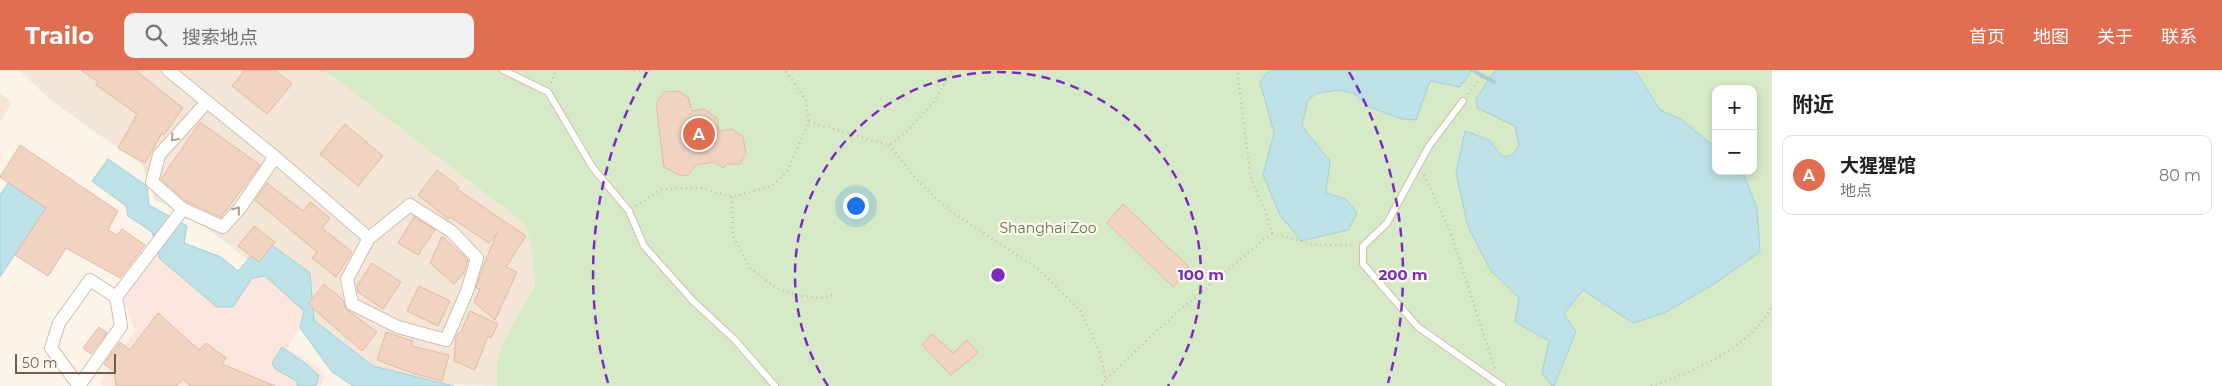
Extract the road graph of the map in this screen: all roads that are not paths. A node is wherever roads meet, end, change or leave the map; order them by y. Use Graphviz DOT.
graph roads {
  1 [pos="168,70"];
  2 [pos="503,70"];
  3 [pos="1463,101"];
  4 [pos="207,102"];
  5 [pos="275,157"];
  6 [pos="183,209"];
  7 [pos="369,238"];
  8 [pos="116,297"];
  9 [pos="1501,385"];
  10 [pos="79,386"];
  11 [pos="775,386"];
  1 -- 4 [label="street"];
  2 -- 11 [label="lane"];
  3 -- 9 [label="lane"];
  4 -- 5 [label="street"];
  4 -- 6 [label="street, one-way"];
  6 -- 5 [label="street, one-way"];
  5 -- 7 [label="street"];
  6 -- 8 [label="street"];
  7 -- 7 [label="street"];
  8 -- 10 [label="street"];
  8 -- 10 [label="street"];
}
